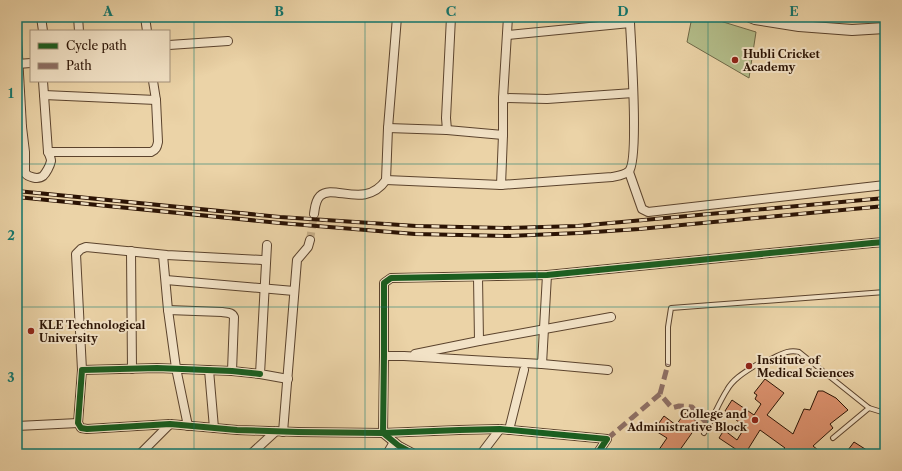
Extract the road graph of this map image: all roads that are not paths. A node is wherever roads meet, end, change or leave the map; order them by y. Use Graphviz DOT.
graph roads {
  1 [pos="42,17"];
  2 [pos="78,17"];
  3 [pos="145,17"];
  4 [pos="397,17"];
  5 [pos="451,17"];
  6 [pos="508,17"];
  7 [pos="753,18"];
  8 [pos="630,20"];
  9 [pos="885,28"];
  10 [pos="43,30"];
  11 [pos="79,30"];
  12 [pos="147,30"];
  13 [pos="507,35"];
  14 [pos="17,38"];
  15 [pos="228,41"];
  16 [pos="170,45"];
  17 [pos="30,63"];
  18 [pos="18,64"];
  19 [pos="43,82"];
  20 [pos="154,82"];
  21 [pos="633,93"];
  22 [pos="44,95"];
  23 [pos="503,98"];
  24 [pos="156,100"];
  25 [pos="20,127"];
  26 [pos="388,128"];
  27 [pos="447,130"];
  28 [pos="503,135"];
  29 [pos="48,152"];
  30 [pos="628,172"];
  31 [pos="386,180"];
  32 [pos="501,185"];
  33 [pos="885,185"];
  34 [pos="314,214"];
  35 [pos="310,240"];
  36 [pos="885,242"];
  37 [pos="267,245"];
  38 [pos="131,251"];
  39 [pos="163,255"];
  40 [pos="266,261"];
  41 [pos="547,275"];
  42 [pos="478,276"];
  43 [pos="166,280"];
  44 [pos="265,288"];
  45 [pos="294,290"];
  46 [pos="885,292"];
  47 [pos="168,310"];
  48 [pos="611,317"];
  49 [pos="544,329"];
  50 [pos="479,341"];
  51 [pos="384,356"];
  52 [pos="404,356"];
  53 [pos="771,359"];
  54 [pos="542,364"];
  55 [pos="668,364"];
  56 [pos="756,365"];
  57 [pos="132,368"];
  58 [pos="176,368"];
  59 [pos="82,370"];
  60 [pos="209,370"];
  61 [pos="524,370"];
  62 [pos="608,370"];
  63 [pos="232,371"];
  64 [pos="260,374"];
  65 [pos="288,379"];
  66 [pos="869,408"];
  67 [pos="885,413"];
  68 [pos="78,422"];
  69 [pos="170,424"];
  70 [pos="17,426"];
  71 [pos="188,426"];
  72 [pos="214,428"];
  73 [pos="500,429"];
  74 [pos="509,430"];
  75 [pos="279,432"];
  76 [pos="383,433"];
  77 [pos="704,433"];
  78 [pos="833,438"];
  79 [pos="394,442"];
  80 [pos="140,454"];
  81 [pos="251,454"];
  82 [pos="387,454"];
  83 [pos="414,454"];
  84 [pos="481,454"];
  85 [pos="597,454"];
  1 -- 10 [label="street"];
  2 -- 11 [label="street"];
  3 -- 12 [label="street"];
  4 -- 26 [label="street"];
  5 -- 27 [label="street"];
  6 -- 13 [label="street"];
  7 -- 9 [label="street"];
  8 -- 13 [label="street"];
  8 -- 21 [label="street"];
  13 -- 23 [label="street"];
  14 -- 18 [label="street"];
  15 -- 16 [label="street"];
  17 -- 18 [label="street"];
  18 -- 25 [label="street"];
  19 -- 22 [label="street"];
  20 -- 24 [label="street"];
  21 -- 23 [label="street"];
  21 -- 30 [label="street"];
  22 -- 24 [label="street"];
  22 -- 29 [label="street"];
  23 -- 28 [label="street"];
  24 -- 29 [label="street"];
  25 -- 29 [label="street"];
  26 -- 27 [label="street"];
  26 -- 31 [label="street"];
  27 -- 28 [label="street"];
  28 -- 32 [label="street"];
  30 -- 32 [label="street"];
  30 -- 33 [label="street"];
  31 -- 32 [label="street"];
  31 -- 34 [label="street"];
  35 -- 45 [label="street"];
  36 -- 41 [label="street"];
  37 -- 40 [label="street"];
  38 -- 39 [label="street"];
  38 -- 57 [label="street"];
  38 -- 59 [label="street"];
  39 -- 40 [label="street"];
  39 -- 43 [label="street"];
  40 -- 44 [label="street"];
  41 -- 42 [label="street"];
  41 -- 49 [label="street"];
  42 -- 50 [label="street"];
  42 -- 51 [label="street"];
  43 -- 44 [label="street"];
  43 -- 47 [label="street"];
  44 -- 45 [label="street"];
  44 -- 64 [label="street"];
  45 -- 65 [label="street"];
  46 -- 55 [label="lane"];
  47 -- 58 [label="street"];
  47 -- 63 [label="street"];
  48 -- 49 [label="street"];
  49 -- 50 [label="street"];
  49 -- 54 [label="street"];
  50 -- 52 [label="street"];
  51 -- 52 [label="street"];
  51 -- 76 [label="street"];
  52 -- 54 [label="street"];
  53 -- 66 [label="lane"];
  54 -- 62 [label="street"];
  56 -- 77 [label="lane"];
  57 -- 58 [label="street"];
  57 -- 59 [label="street"];
  58 -- 60 [label="street"];
  58 -- 71 [label="street"];
  59 -- 68 [label="street"];
  60 -- 63 [label="street"];
  60 -- 72 [label="street"];
  61 -- 74 [label="street"];
  63 -- 64 [label="street"];
  64 -- 65 [label="street"];
  65 -- 75 [label="street"];
  66 -- 67 [label="lane"];
  66 -- 78 [label="lane"];
  68 -- 69 [label="street"];
  68 -- 70 [label="street"];
  69 -- 71 [label="street"];
  69 -- 80 [label="street"];
  71 -- 72 [label="street"];
  72 -- 75 [label="street"];
  73 -- 74 [label="street"];
  73 -- 76 [label="street"];
  73 -- 84 [label="street"];
  74 -- 85 [label="street"];
  75 -- 76 [label="street"];
  75 -- 81 [label="street"];
  76 -- 79 [label="street"];
  79 -- 82 [label="street"];
  79 -- 83 [label="street"];
}
